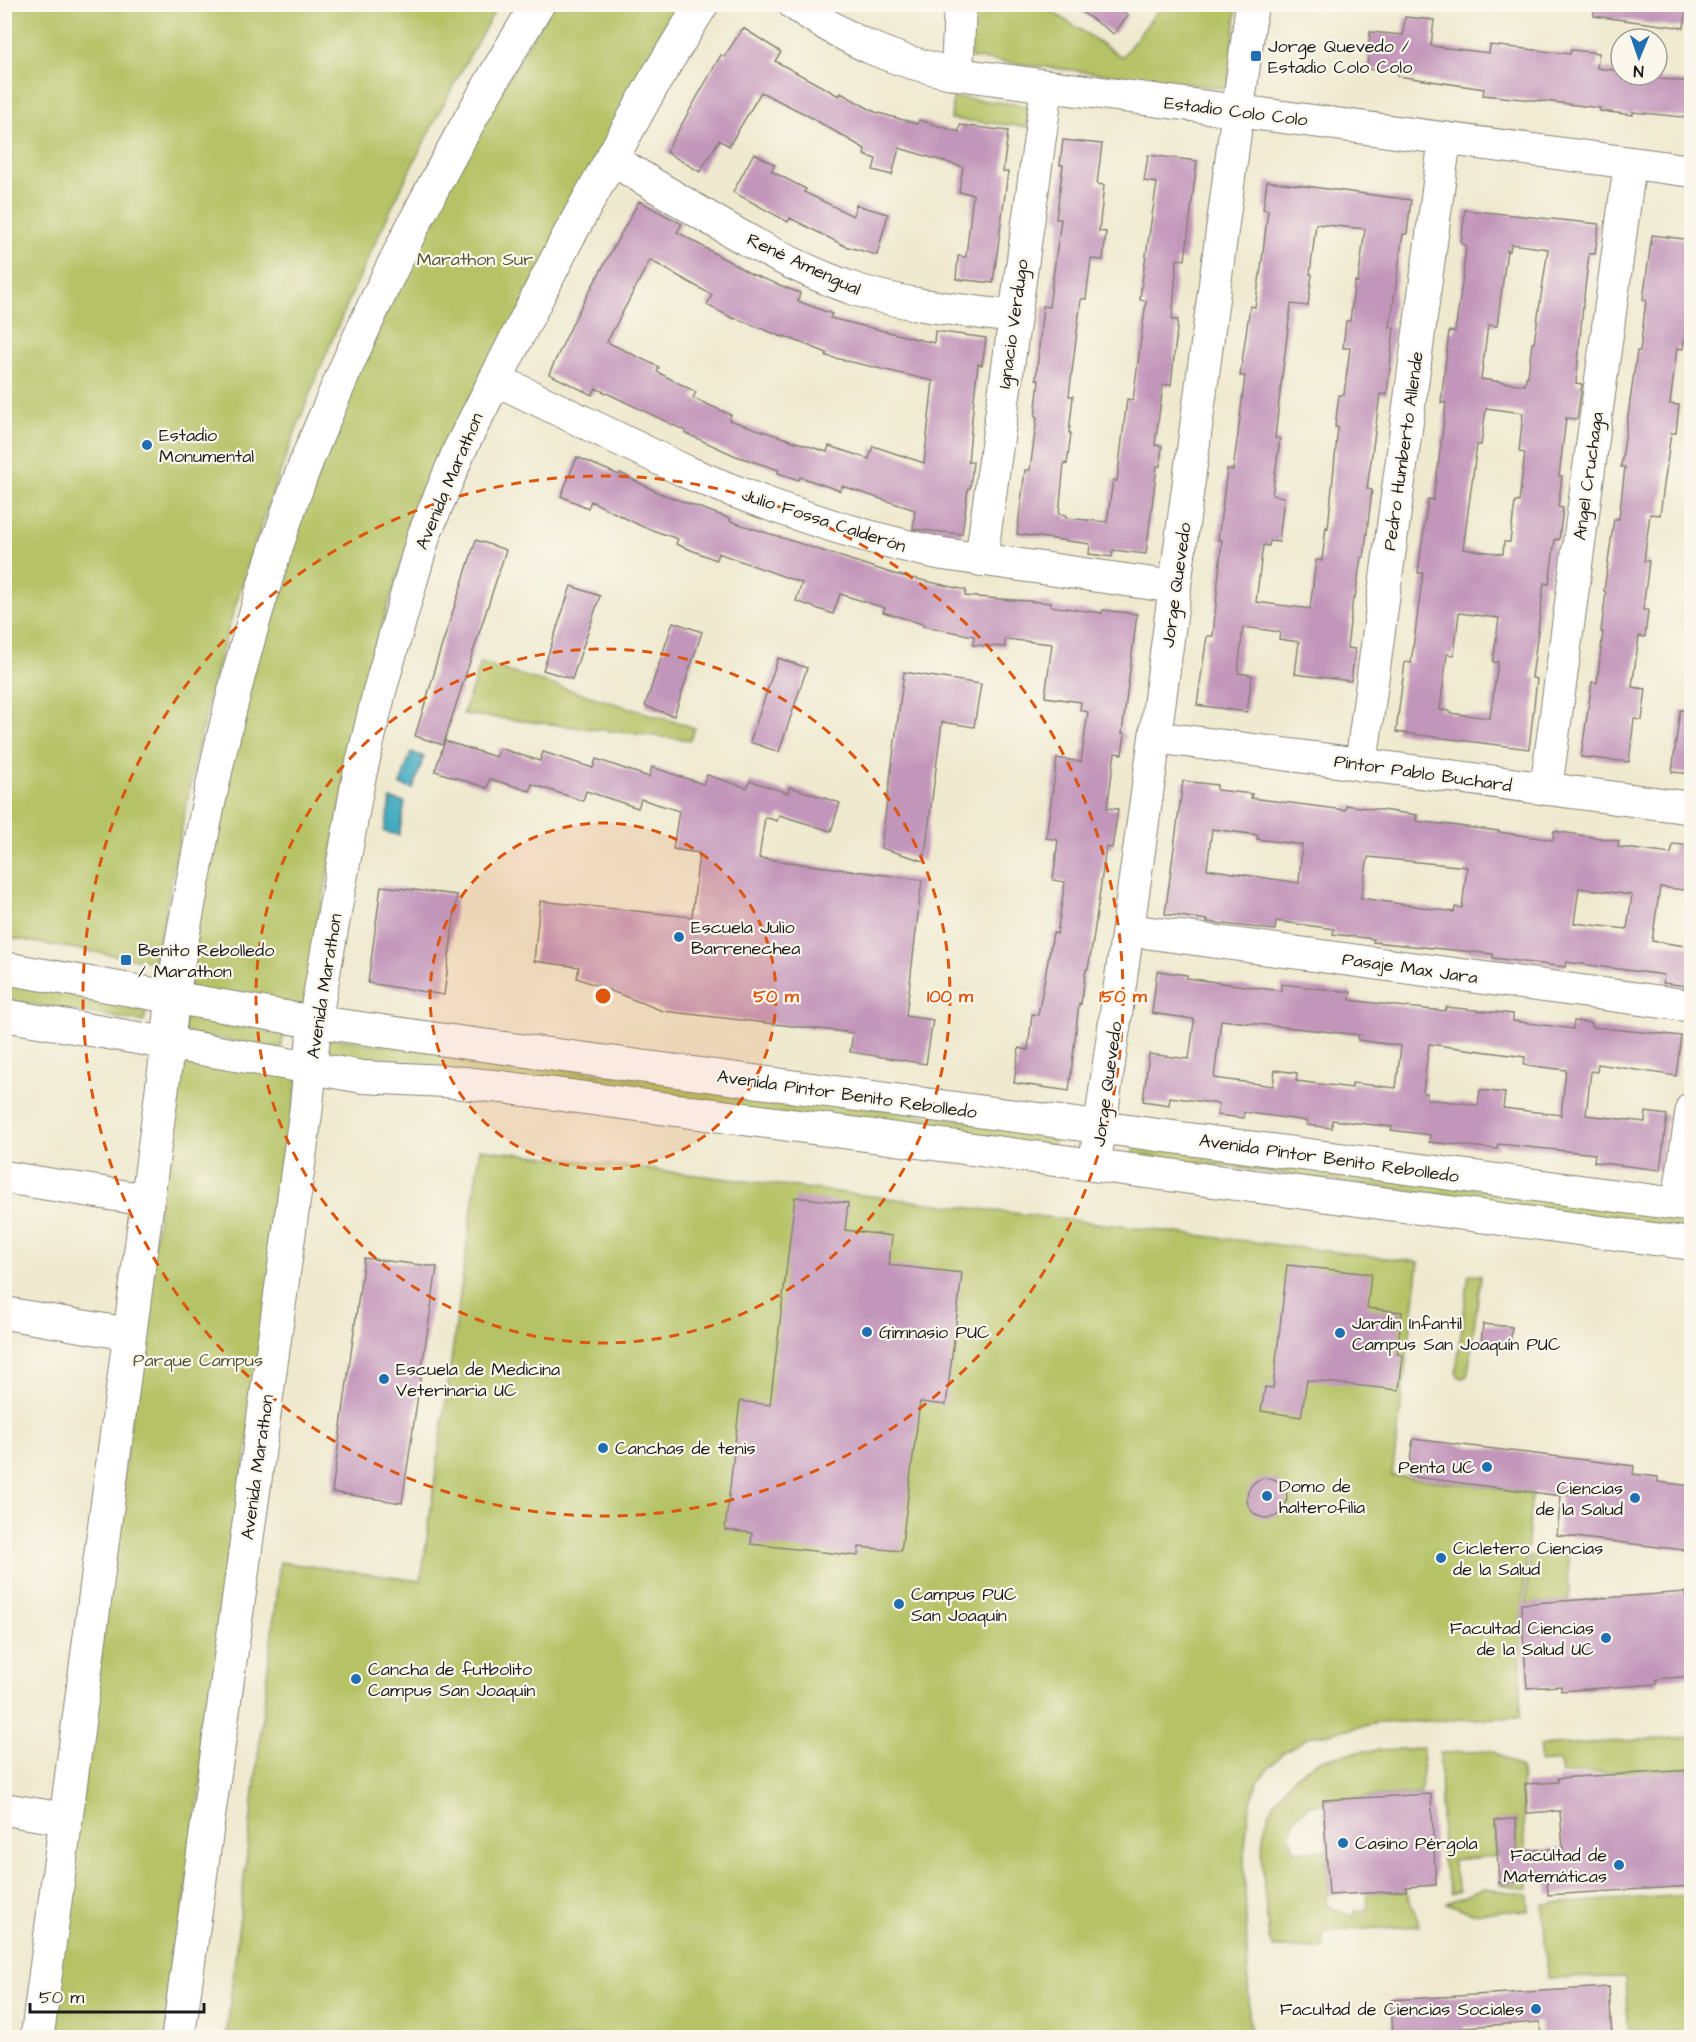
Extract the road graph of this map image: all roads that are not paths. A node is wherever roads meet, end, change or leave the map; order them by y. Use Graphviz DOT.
graph roads {
  1 [pos="538,4"];
  2 [pos="702,4"];
  3 [pos="794,4"];
  4 [pos="960,4"];
  5 [pos="1252,4"];
  6 [pos="957,74"];
  7 [pos="1047,87"];
  8 [pos="1239,111"];
  9 [pos="1445,138"];
  10 [pos="611,159"];
  11 [pos="1630,163"];
  12 [pos="1692,171"];
  13 [pos="1014,317"];
  14 [pos="495,379"];
  15 [pos="981,560"];
  16 [pos="1175,587"];
  17 [pos="1155,737"];
  18 [pos="1361,765"];
  19 [pos="1546,789"];
  20 [pos="1692,808"];
  21 [pos="1129,930"];
  22 [pos="4,968"];
  23 [pos="171,996"];
  24 [pos="1692,1006"];
  25 [pos="4,1015"];
  26 [pos="315,1021"];
  27 [pos="168,1044"];
  28 [pos="312,1068"];
  29 [pos="1692,1108"];
  30 [pos="1100,1128"];
  31 [pos="1095,1165"];
  32 [pos="4,1177"];
  33 [pos="147,1200"];
  34 [pos="1685,1205"];
  35 [pos="1692,1244"];
  36 [pos="4,1312"];
  37 [pos="129,1334"];
  38 [pos="4,1809"];
  39 [pos="65,1819"];
  40 [pos="37,2037"];
  41 [pos="178,2037"];
  1 -- 23 [label="main road"];
  2 -- 10 [label="main road, Avenida Marathon"];
  3 -- 6 [label="street, Estadio Colo Colo"];
  4 -- 6 [label="street"];
  5 -- 8 [label="street, Jorge Quevedo"];
  6 -- 7 [label="street, Estadio Colo Colo"];
  7 -- 8 [label="street, Estadio Colo Colo"];
  7 -- 13 [label="street, Ignacio Verdugo"];
  8 -- 9 [label="street, Estadio Colo Colo"];
  8 -- 16 [label="street, Jorge Quevedo"];
  9 -- 11 [label="street, Estadio Colo Colo"];
  9 -- 18 [label="street, Pedro Humberto Allende"];
  10 -- 13 [label="street, René Amengual"];
  10 -- 14 [label="main road, Avenida Marathon"];
  11 -- 12 [label="street, Estadio Colo Colo"];
  11 -- 19 [label="street, Angel Cruchaga"];
  13 -- 15 [label="street, Ignacio Verdugo"];
  14 -- 15 [label="street, Julio Fossa Calderón"];
  14 -- 26 [label="main road, Avenida Marathon"];
  15 -- 16 [label="street, Julio Fossa Calderón"];
  16 -- 17 [label="street, Jorge Quevedo"];
  17 -- 18 [label="street, Pintor Pablo Buchard"];
  17 -- 21 [label="street, Jorge Quevedo"];
  18 -- 19 [label="street, Pintor Pablo Buchard"];
  19 -- 20 [label="street, Pintor Pablo Buchard"];
  21 -- 24 [label="street, Pasaje Max Jara"];
  21 -- 30 [label="street, Jorge Quevedo"];
  22 -- 23 [label="street, Avenida Pintor Benito Rebolledo"];
  23 -- 26 [label="street, Avenida Pintor Benito Rebolledo"];
  23 -- 27 [label="main road"];
  25 -- 27 [label="street, Avenida Pintor Benito Rebolledo"];
  26 -- 28 [label="main road, Avenida Marathon"];
  26 -- 30 [label="street, Avenida Pintor Benito Rebolledo"];
  27 -- 28 [label="street, Avenida Pintor Benito Rebolledo"];
  27 -- 33 [label="main road"];
  28 -- 31 [label="street, Avenida Pintor Benito Rebolledo"];
  28 -- 41 [label="main road, Avenida Marathon"];
  29 -- 34 [label="street"];
  30 -- 31 [label="street, Jorge Quevedo"];
  30 -- 34 [label="street, Avenida Pintor Benito Rebolledo"];
  31 -- 35 [label="street, Avenida Pintor Benito Rebolledo"];
  32 -- 33 [label="street"];
  33 -- 37 [label="main road"];
  36 -- 37 [label="street"];
  37 -- 39 [label="main road"];
  38 -- 39 [label="street"];
  39 -- 40 [label="main road"];
}
